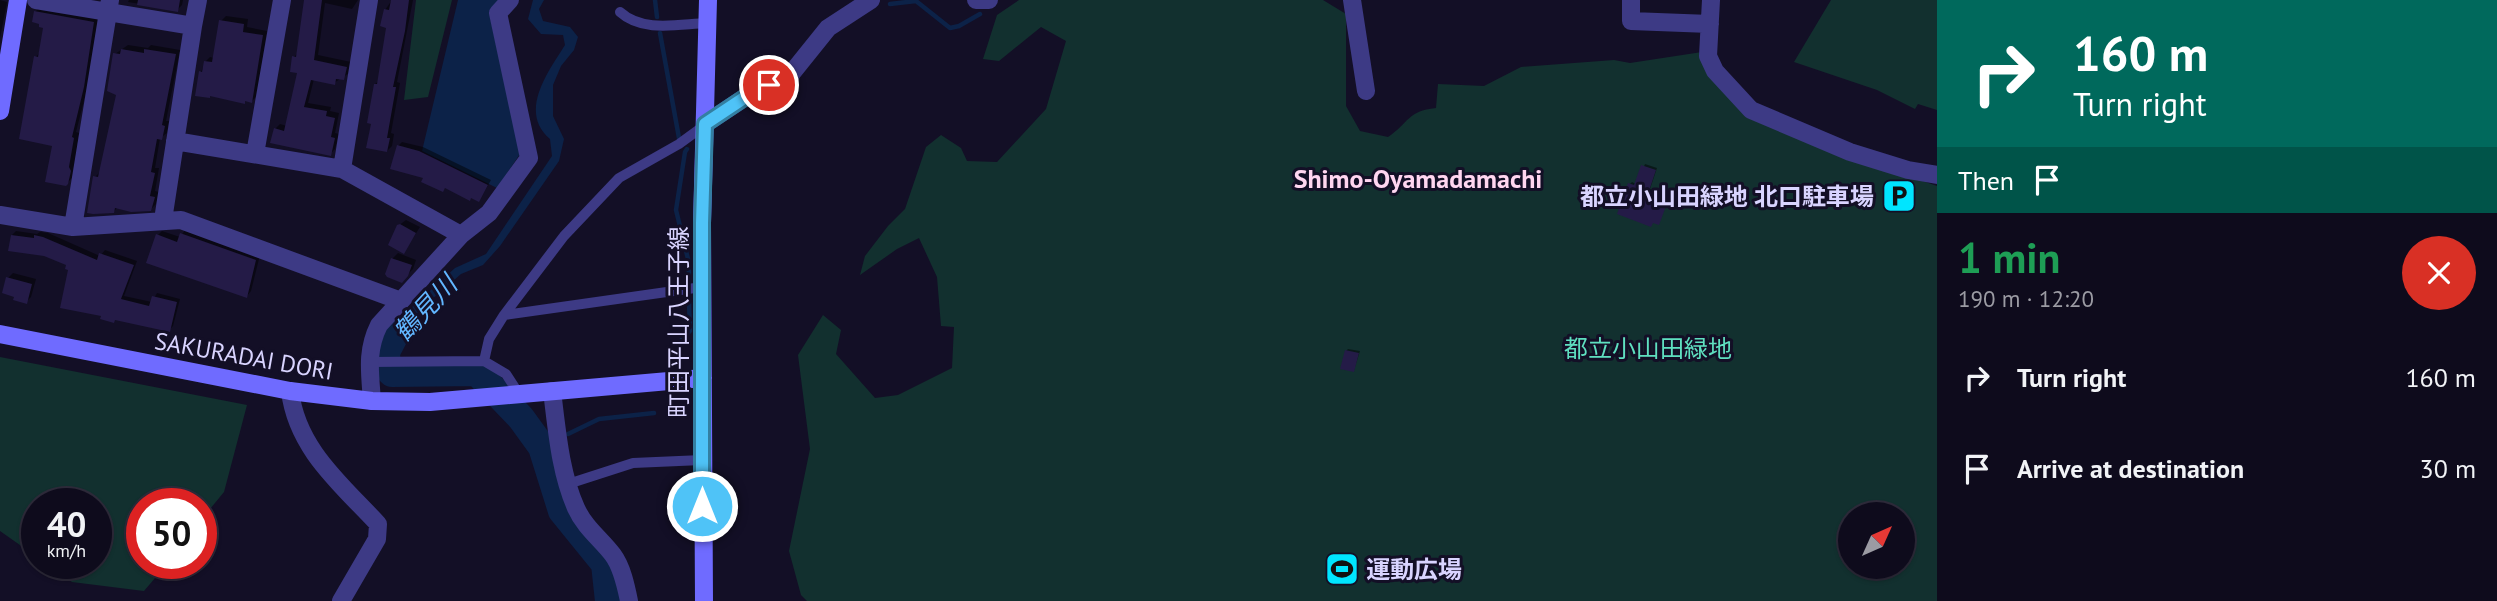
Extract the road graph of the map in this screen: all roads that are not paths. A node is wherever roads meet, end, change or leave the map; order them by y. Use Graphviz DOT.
graph roads {
  1 [pos="18,0"];
  2 [pos="36,0"];
  3 [pos="198,0"];
  4 [pos="282,0"];
  5 [pos="369,0"];
  6 [pos="509,0"];
  7 [pos="708,0"];
  8 [pos="976,0"];
  9 [pos="989,0"];
  10 [pos="1352,0"];
  11 [pos="1631,0"];
  12 [pos="1711,0"];
  13 [pos="865,1"];
  14 [pos="109,6"];
  15 [pos="620,12"];
  16 [pos="707,23"];
  17 [pos="1710,24"];
  18 [pos="193,26"];
  19 [pos="1366,91"];
  20 [pos="0,106"];
  21 [pos="705,124"];
  22 [pos="175,141"];
  23 [pos="255,155"];
  24 [pos="342,169"];
  25 [pos="1937,175"];
  26 [pos="0,215"];
  27 [pos="163,220"];
  28 [pos="73,228"];
  29 [pos="461,234"];
  30 [pos="702,286"];
  31 [pos="401,301"];
  32 [pos="504,315"];
  33 [pos="0,334"];
  34 [pos="484,361"];
  35 [pos="374,362"];
  36 [pos="703,378"];
  37 [pos="290,391"];
  38 [pos="552,391"];
  39 [pos="518,394"];
  40 [pos="372,401"];
  41 [pos="702,460"];
  42 [pos="568,484"];
  43 [pos="341,601"];
  44 [pos="629,601"];
  45 [pos="704,601"];
  1 -- 20 [label="street"];
  2 -- 14 [label="street"];
  3 -- 18 [label="street"];
  4 -- 23 [label="street"];
  5 -- 24 [label="street"];
  6 -- 29 [label="street"];
  7 -- 16 [label="street, 町田平山八王子線"];
  8 -- 9 [label="street"];
  10 -- 19 [label="street"];
  11 -- 17 [label="street"];
  12 -- 17 [label="street"];
  13 -- 21 [label="street"];
  14 -- 18 [label="street"];
  14 -- 28 [label="street"];
  15 -- 16 [label="lane"];
  16 -- 21 [label="street, 町田平山八王子線"];
  17 -- 25 [label="street"];
  18 -- 22 [label="street"];
  21 -- 30 [label="street, 町田平山八王子線"];
  21 -- 32 [label="lane"];
  22 -- 23 [label="street"];
  22 -- 27 [label="street"];
  23 -- 24 [label="street"];
  24 -- 29 [label="street"];
  26 -- 28 [label="street"];
  27 -- 28 [label="street"];
  27 -- 31 [label="street"];
  29 -- 31 [label="street"];
  30 -- 32 [label="lane"];
  30 -- 36 [label="street, 町田平山八王子線"];
  31 -- 35 [label="street"];
  32 -- 34 [label="lane"];
  33 -- 37 [label="street, SAKURADAI DORI"];
  34 -- 35 [label="lane"];
  34 -- 39 [label="lane"];
  35 -- 40 [label="street"];
  36 -- 38 [label="street"];
  36 -- 41 [label="street, 町田平山八王子線"];
  37 -- 40 [label="street, SAKURADAI DORI"];
  37 -- 43 [label="street"];
  38 -- 39 [label="street"];
  38 -- 42 [label="street"];
  39 -- 40 [label="street, SAKURADAI DORI"];
  41 -- 42 [label="lane"];
  41 -- 45 [label="street, 町田平山八王子線"];
  42 -- 44 [label="street"];
}
